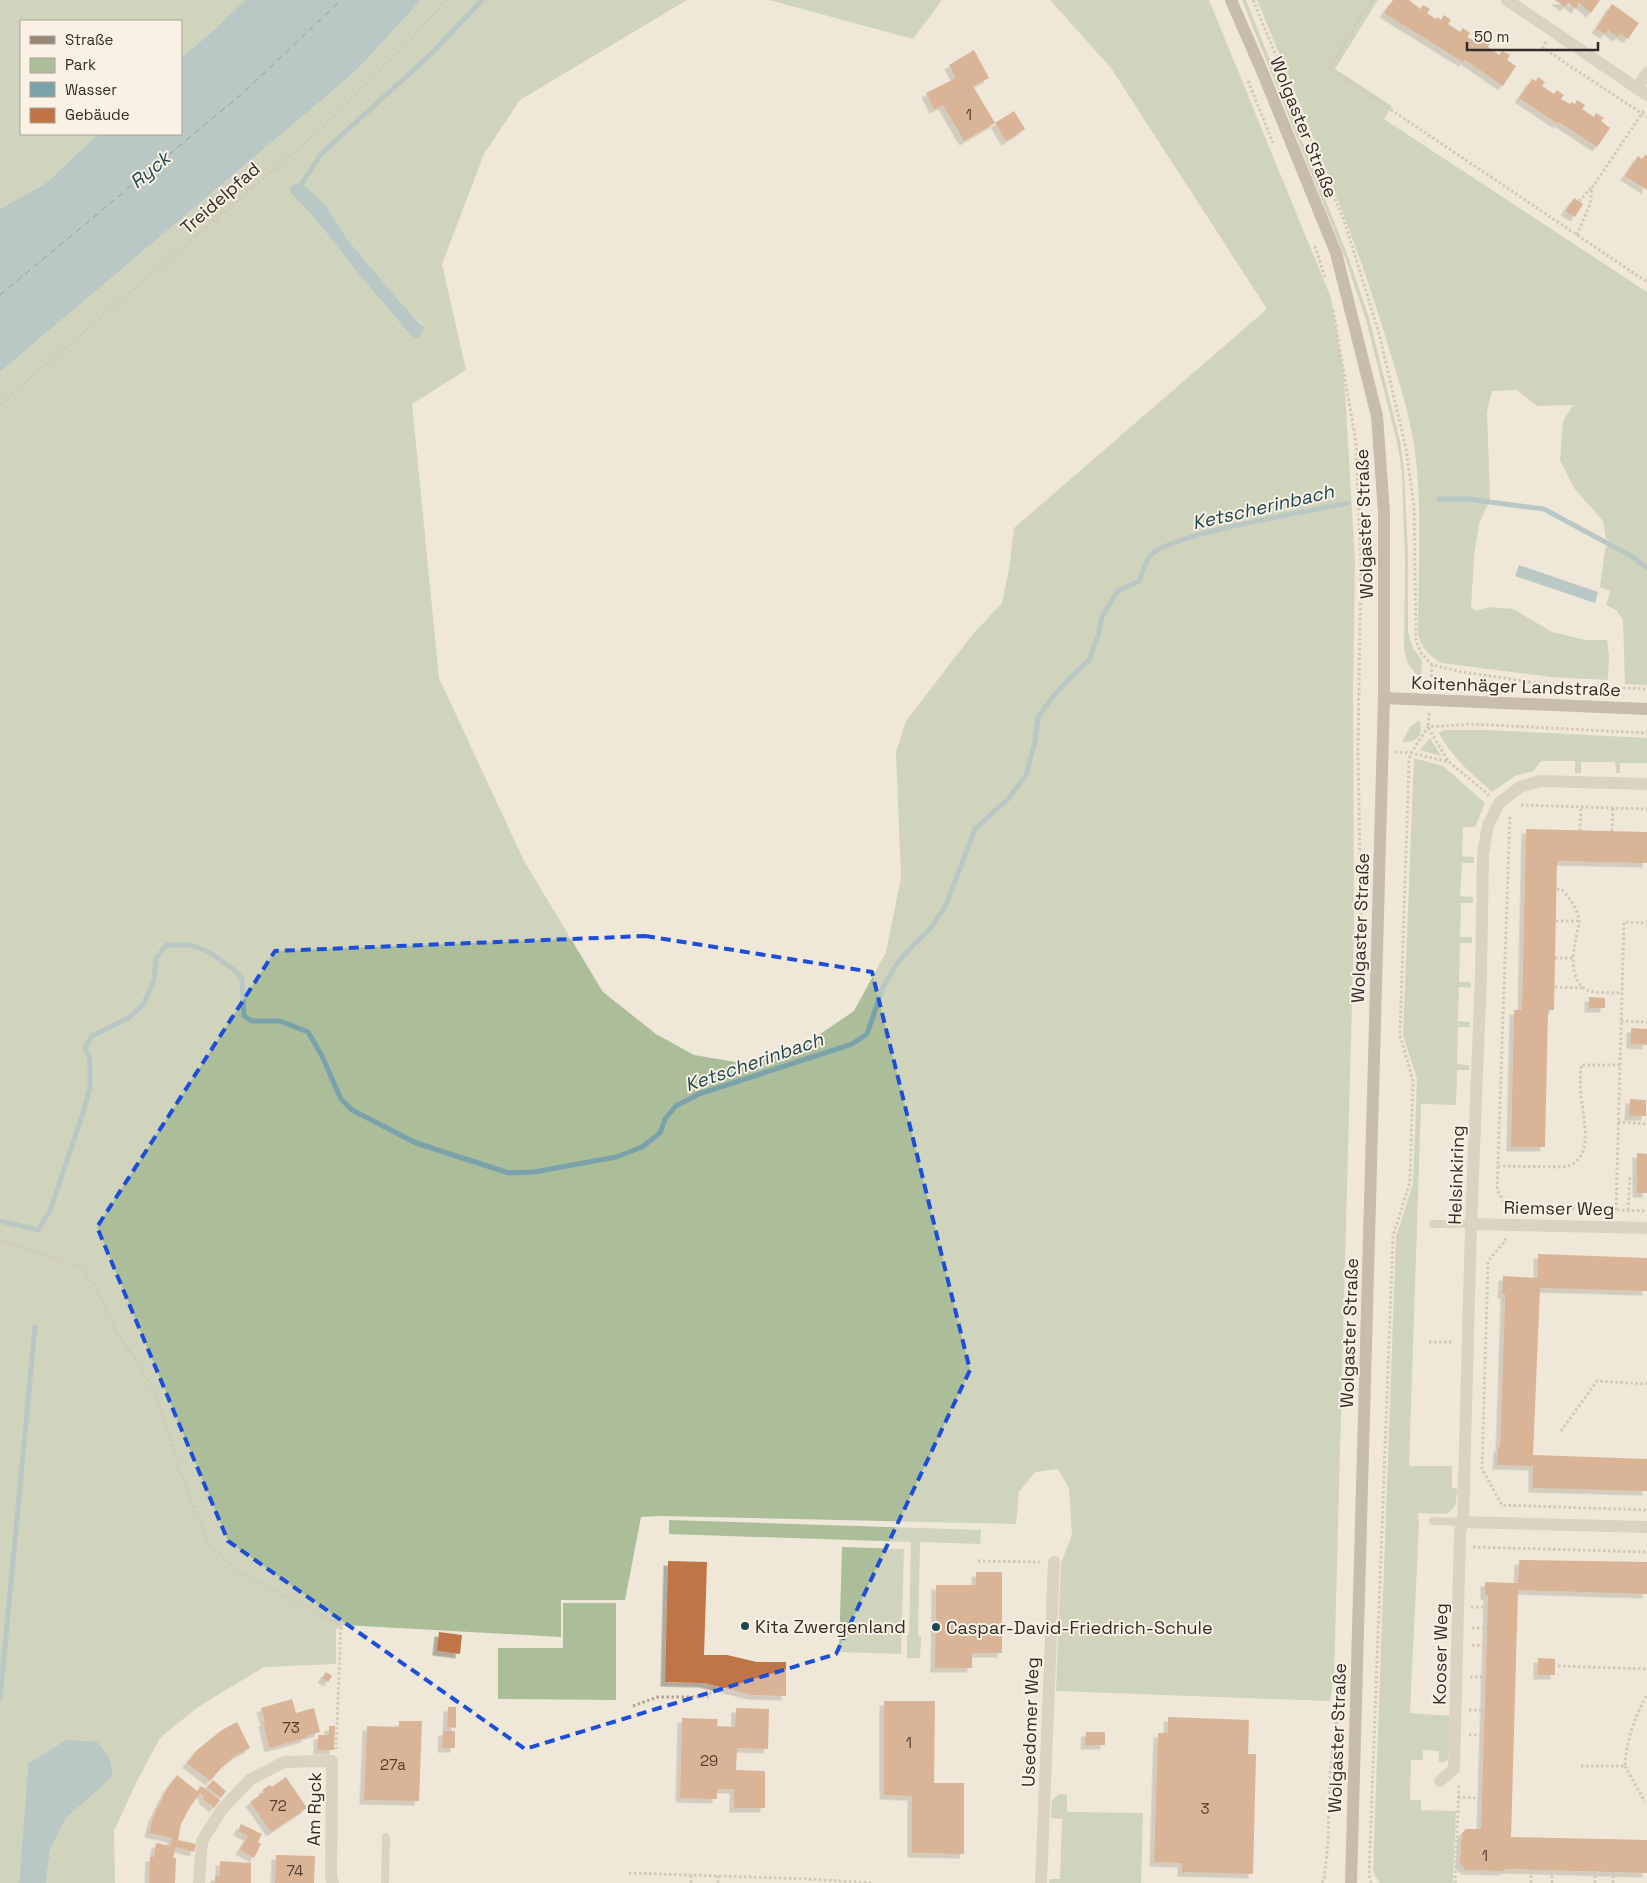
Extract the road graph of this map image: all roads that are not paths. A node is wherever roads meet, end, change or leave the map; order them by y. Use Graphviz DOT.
graph roads {
  1 [pos="1231,0"];
  2 [pos="1507,0"];
  3 [pos="1647,73"];
  4 [pos="1642,92"];
  5 [pos="1384,698"];
  6 [pos="1647,709"];
  7 [pos="1647,784"];
  8 [pos="1433,1224"];
  9 [pos="1471,1224"];
  10 [pos="1647,1228"];
  11 [pos="1433,1521"];
  12 [pos="1463,1522"];
  13 [pos="1647,1527"];
  14 [pos="1054,1562"];
  15 [pos="1440,1781"];
  16 [pos="386,1837"];
  17 [pos="199,1883"];
  18 [pos="333,1883"];
  19 [pos="385,1883"];
  20 [pos="1041,1883"];
  21 [pos="1351,1883"];
  1 -- 5 [label="main road, Wolgaster Straße"];
  2 -- 4 [label="street"];
  3 -- 4 [label="street"];
  5 -- 6 [label="main road, Koitenhäger Landstraße"];
  5 -- 21 [label="main road, Wolgaster Straße"];
  7 -- 9 [label="street, Helsinkiring"];
  8 -- 9 [label="lane"];
  9 -- 10 [label="street, Riemser Weg"];
  9 -- 12 [label="street, Helsinkiring"];
  11 -- 12 [label="lane"];
  12 -- 13 [label="street"];
  12 -- 15 [label="street, Kooser Weg"];
  14 -- 20 [label="street, Usedomer Weg"];
  16 -- 19 [label="lane"];
  17 -- 18 [label="street, Am Ryck"];
}
